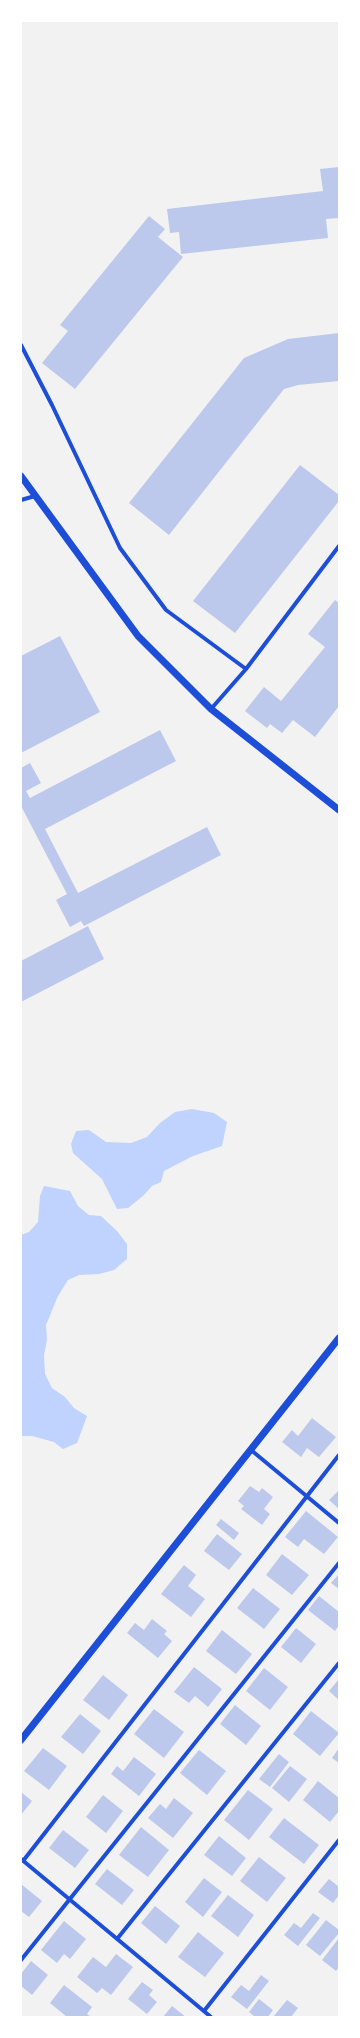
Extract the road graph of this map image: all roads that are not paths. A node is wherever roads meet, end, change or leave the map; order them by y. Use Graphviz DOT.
graph roads {
  1 [pos="21,345"];
  2 [pos="21,476"];
  3 [pos="35,496"];
  4 [pos="21,500"];
  5 [pos="339,546"];
  6 [pos="246,669"];
  7 [pos="211,709"];
  8 [pos="339,810"];
  9 [pos="339,1338"];
  10 [pos="251,1450"];
  11 [pos="339,1455"];
  12 [pos="306,1496"];
  13 [pos="339,1523"];
  14 [pos="339,1563"];
  15 [pos="339,1663"];
  16 [pos="21,1740"];
  17 [pos="339,1840"];
  18 [pos="22,1860"];
  19 [pos="70,1899"];
  20 [pos="117,1939"];
  21 [pos="21,1960"];
  22 [pos="204,2011"];
  23 [pos="211,2017"];
  1 -- 6 [label="street"];
  2 -- 3 [label="street"];
  3 -- 4 [label="street"];
  3 -- 7 [label="street"];
  5 -- 6 [label="street"];
  6 -- 7 [label="street"];
  7 -- 8 [label="street"];
  9 -- 10 [label="street"];
  10 -- 12 [label="street"];
  10 -- 16 [label="street"];
  11 -- 12 [label="street"];
  12 -- 13 [label="street"];
  12 -- 18 [label="street"];
  14 -- 19 [label="street"];
  15 -- 20 [label="street"];
  17 -- 22 [label="street"];
  18 -- 19 [label="street"];
  19 -- 20 [label="street"];
  19 -- 21 [label="street"];
  20 -- 22 [label="street"];
  22 -- 23 [label="street"];
}
